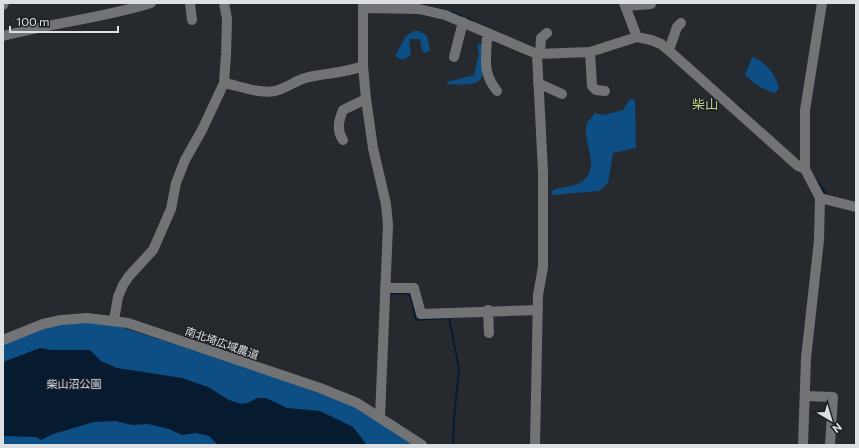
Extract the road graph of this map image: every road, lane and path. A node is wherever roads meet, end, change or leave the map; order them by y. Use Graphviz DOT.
graph roads {
  1 [pos="151,3"];
  2 [pos="190,3"];
  3 [pos="224,3"];
  4 [pos="822,3"];
  5 [pos="651,4"];
  6 [pos="363,5"];
  7 [pos="625,5"];
  8 [pos="192,20"];
  9 [pos="463,22"];
  10 [pos="681,23"];
  11 [pos="487,33"];
  12 [pos="547,33"];
  13 [pos="3,36"];
  14 [pos="637,37"];
  15 [pos="669,50"];
  16 [pos="590,52"];
  17 [pos="539,54"];
  18 [pos="454,57"];
  19 [pos="363,66"];
  20 [pos="224,83"];
  21 [pos="538,83"];
  22 [pos="497,91"];
  23 [pos="605,91"];
  24 [pos="562,94"];
  25 [pos="366,99"];
  26 [pos="343,140"];
  27 [pos="804,168"];
  28 [pos="820,198"];
  29 [pos="856,207"];
  30 [pos="385,288"];
  31 [pos="488,310"];
  32 [pos="538,310"];
  33 [pos="114,320"];
  34 [pos="489,333"];
  35 [pos="3,340"];
  36 [pos="806,396"];
  37 [pos="380,417"];
  38 [pos="422,445"];
  39 [pos="535,445"];
  40 [pos="803,445"];
  41 [pos="830,445"];
  1 -- 13 [label="street"];
  2 -- 8 [label="street"];
  3 -- 20 [label="street"];
  4 -- 27 [label="street"];
  5 -- 7 [label="street"];
  6 -- 9 [label="street"];
  6 -- 19 [label="street"];
  7 -- 14 [label="street"];
  9 -- 11 [label="street"];
  9 -- 18 [label="street"];
  10 -- 15 [label="street"];
  11 -- 17 [label="street"];
  11 -- 22 [label="street"];
  12 -- 17 [label="street"];
  14 -- 15 [label="street"];
  14 -- 16 [label="street"];
  15 -- 27 [label="street"];
  16 -- 17 [label="street"];
  16 -- 23 [label="street"];
  17 -- 21 [label="street"];
  19 -- 20 [label="street"];
  19 -- 25 [label="street"];
  20 -- 33 [label="street"];
  21 -- 24 [label="street"];
  21 -- 32 [label="street"];
  25 -- 26 [label="street"];
  25 -- 30 [label="street"];
  27 -- 28 [label="street"];
  28 -- 29 [label="street"];
  28 -- 36 [label="street"];
  30 -- 31 [label="street"];
  30 -- 37 [label="street"];
  31 -- 32 [label="street"];
  31 -- 34 [label="street"];
  32 -- 39 [label="street"];
  33 -- 35 [label="street, 南北埼広域農道"];
  33 -- 37 [label="street, 南北埼広域農道"];
  36 -- 40 [label="street"];
  36 -- 41 [label="street"];
  37 -- 38 [label="street, 南北埼広域農道"];
}
